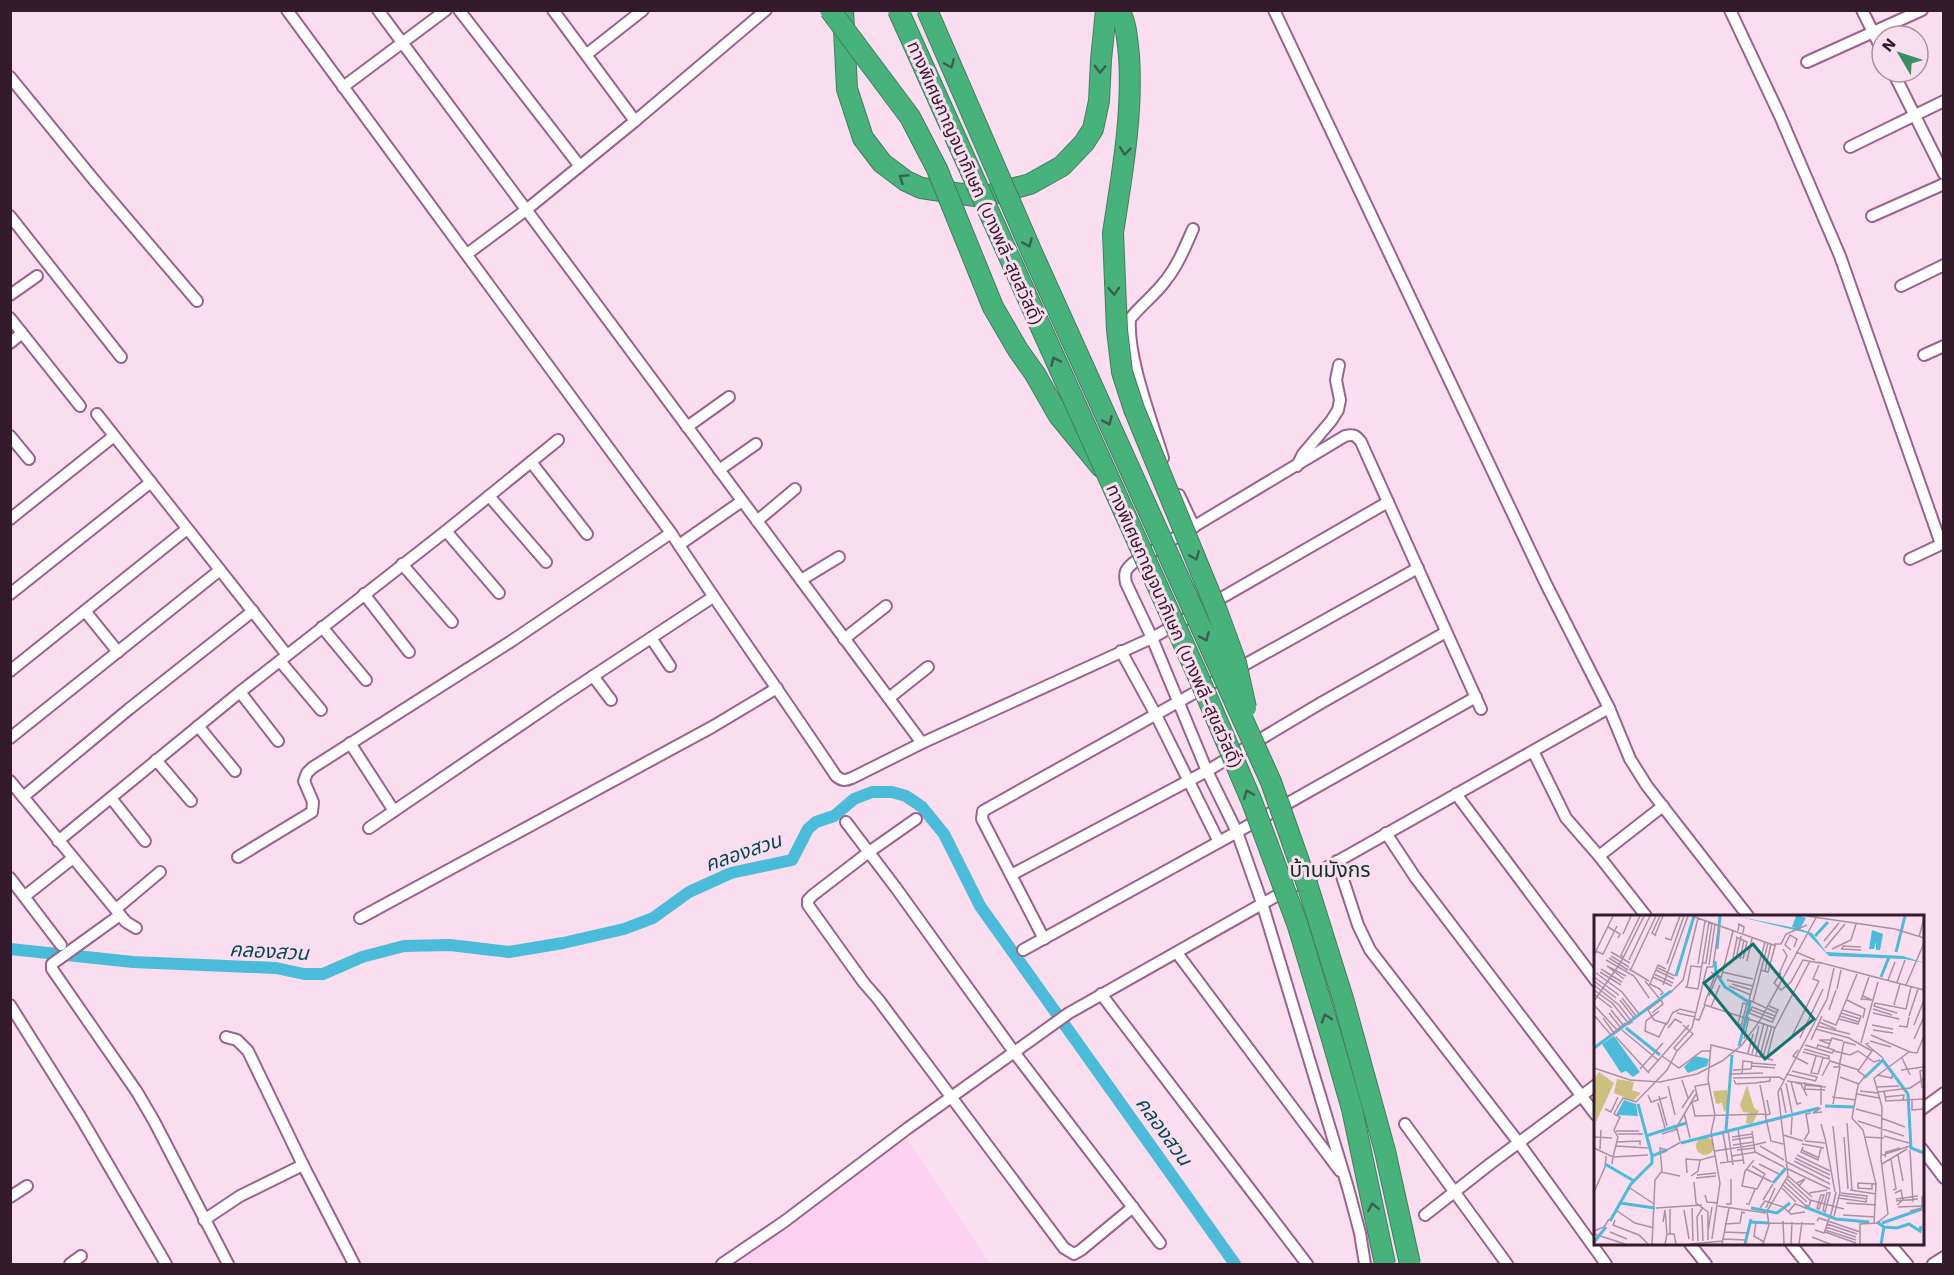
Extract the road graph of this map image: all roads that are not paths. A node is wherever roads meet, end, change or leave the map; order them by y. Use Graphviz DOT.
graph roads {
  1 [pos="287,10"];
  2 [pos="378,10"];
  3 [pos="446,10"];
  4 [pos="459,10"];
  5 [pos="553,10"];
  6 [pos="643,10"];
  7 [pos="766,10"];
  8 [pos="830,10"];
  9 [pos="844,10"];
  10 [pos="898,10"];
  11 [pos="927,10"];
  12 [pos="1106,10"];
  13 [pos="1119,10"];
  14 [pos="1274,10"];
  15 [pos="1730,10"];
  16 [pos="1862,10"];
  17 [pos="1922,10"];
  18 [pos="1893,24"];
  19 [pos="1870,25"];
  20 [pos="1870,35"];
  21 [pos="402,44"];
  22 [pos="587,54"];
  23 [pos="1807,62"];
  24 [pos="10,77"];
  25 [pos="1899,84"];
  26 [pos="343,87"];
  27 [pos="1944,101"];
  28 [pos="1915,116"];
  29 [pos="635,121"];
  30 [pos="1850,147"];
  31 [pos="579,165"];
  32 [pos="1944,174"];
  33 [pos="1944,184"];
  34 [pos="526,210"];
  35 [pos="10,216"];
  36 [pos="1872,216"];
  37 [pos="1193,229"];
  38 [pos="467,254"];
  39 [pos="1944,265"];
  40 [pos="37,276"];
  41 [pos="1901,286"];
  42 [pos="10,296"];
  43 [pos="197,302"];
  44 [pos="10,318"];
  45 [pos="22,333"];
  46 [pos="10,343"];
  47 [pos="1944,346"];
  48 [pos="1924,355"];
  49 [pos="121,357"];
  50 [pos="1339,365"];
  51 [pos="1035,374"];
  52 [pos="729,397"];
  53 [pos="80,406"];
  54 [pos="97,414"];
  55 [pos="687,426"];
  56 [pos="10,436"];
  57 [pos="114,436"];
  58 [pos="558,440"];
  59 [pos="756,444"];
  60 [pos="29,459"];
  61 [pos="531,462"];
  62 [pos="1297,466"];
  63 [pos="719,470"];
  64 [pos="1104,472"];
  65 [pos="151,482"];
  66 [pos="795,489"];
  67 [pos="489,496"];
  68 [pos="742,501"];
  69 [pos="1388,502"];
  70 [pos="10,519"];
  71 [pos="757,521"];
  72 [pos="1194,527"];
  73 [pos="187,529"];
  74 [pos="446,531"];
  75 [pos="671,533"];
  76 [pos="587,534"];
  77 [pos="1942,544"];
  78 [pos="679,545"];
  79 [pos="839,557"];
  80 [pos="1910,559"];
  81 [pos="546,562"];
  82 [pos="402,564"];
  83 [pos="1418,568"];
  84 [pos="220,570"];
  85 [pos="801,580"];
  86 [pos="499,593"];
  87 [pos="10,594"];
  88 [pos="364,594"];
  89 [pos="713,597"];
  90 [pos="886,606"];
  91 [pos="85,611"];
  92 [pos="253,611"];
  93 [pos="452,622"];
  94 [pos="322,627"];
  95 [pos="1446,632"];
  96 [pos="651,638"];
  97 [pos="1152,638"];
  98 [pos="844,639"];
  99 [pos="409,651"];
  100 [pos="1121,651"];
  101 [pos="118,652"];
  102 [pos="284,658"];
  103 [pos="670,666"];
  104 [pos="928,667"];
  105 [pos="10,671"];
  106 [pos="594,676"];
  107 [pos="366,680"];
  108 [pos="777,688"];
  109 [pos="240,692"];
  110 [pos="1476,697"];
  111 [pos="889,698"];
  112 [pos="611,700"];
  113 [pos="1179,702"];
  114 [pos="1610,708"];
  115 [pos="1481,709"];
  116 [pos="321,710"];
  117 [pos="1156,715"];
  118 [pos="198,726"];
  119 [pos="1250,732"];
  120 [pos="10,738"];
  121 [pos="278,741"];
  122 [pos="350,743"];
  123 [pos="922,743"];
  124 [pos="1533,751"];
  125 [pos="156,760"];
  126 [pos="235,771"];
  127 [pos="1207,771"];
  128 [pos="1189,780"];
  129 [pos="10,781"];
  130 [pos="1456,794"];
  131 [pos="23,797"];
  132 [pos="111,798"];
  133 [pos="191,801"];
  134 [pos="1663,806"];
  135 [pos="394,811"];
  136 [pos="916,819"];
  137 [pos="846,822"];
  138 [pos="369,828"];
  139 [pos="1237,832"];
  140 [pos="1386,833"];
  141 [pos="58,841"];
  142 [pos="146,841"];
  143 [pos="1219,842"];
  144 [pos="869,852"];
  145 [pos="1599,856"];
  146 [pos="238,857"];
  147 [pos="72,858"];
  148 [pos="1337,861"];
  149 [pos="160,872"];
  150 [pos="1011,875"];
  151 [pos="10,878"];
  152 [pos="25,896"];
  153 [pos="1262,903"];
  154 [pos="118,912"];
  155 [pos="1645,915"];
  156 [pos="1747,915"];
  157 [pos="360,918"];
  158 [pos="136,928"];
  159 [pos="1044,939"];
  160 [pos="61,945"];
  161 [pos="1023,950"];
  162 [pos="1176,953"];
  163 [pos="1594,978"];
  164 [pos="1101,994"];
  165 [pos="10,1005"];
  166 [pos="226,1037"];
  167 [pos="1014,1052"];
  168 [pos="1594,1086"];
  169 [pos="1944,1093"];
  170 [pos="1581,1096"];
  171 [pos="951,1097"];
  172 [pos="1924,1108"];
  173 [pos="1594,1112"];
  174 [pos="1405,1124"];
  175 [pos="1519,1143"];
  176 [pos="1924,1150"];
  177 [pos="303,1165"];
  178 [pos="1344,1177"];
  179 [pos="1944,1178"];
  180 [pos="27,1186"];
  181 [pos="1453,1192"];
  182 [pos="10,1197"];
  183 [pos="1133,1208"];
  184 [pos="1425,1215"];
  185 [pos="204,1220"];
  186 [pos="1160,1243"];
  187 [pos="1691,1245"];
  188 [pos="1792,1245"];
  189 [pos="1891,1245"];
  190 [pos="81,1256"];
  191 [pos="1944,1257"];
  192 [pos="70,1264"];
  193 [pos="166,1264"];
  194 [pos="228,1264"];
  195 [pos="354,1264"];
  196 [pos="722,1264"];
  197 [pos="1307,1264"];
  198 [pos="1363,1264"];
  199 [pos="1384,1264"];
  200 [pos="1410,1264"];
  201 [pos="1507,1264"];
  202 [pos="1606,1264"];
  203 [pos="1706,1264"];
  204 [pos="1807,1264"];
  205 [pos="1907,1264"];
  206 [pos="1933,1264"];
  1 -- 26 [label="street"];
  2 -- 21 [label="street"];
  3 -- 21 [label="street"];
  4 -- 31 [label="street"];
  5 -- 22 [label="street"];
  6 -- 22 [label="street"];
  7 -- 29 [label="street"];
  8 -- 51 [label="highway, bridge"];
  12 -- 9 [label="highway, one-way"];
  9 -- 51 [label="highway, bridge"];
  64 -- 10 [label="highway, ทางพิเศษกาญจนาภิเษก (บางพลี-สุขสวัสดิ์), one-way, bridge"];
  11 -- 119 [label="highway, ทางพิเศษกาญจนาภิเษก (บางพลี-สุขสวัสดิ์), one-way, bridge"];
  13 -- 119 [label="highway, one-way, bridge"];
  14 -- 114 [label="street"];
  15 -- 77 [label="street"];
  16 -- 19 [label="street"];
  17 -- 18 [label="street"];
  20 -- 23 [label="street"];
  21 -- 26 [label="street"];
  21 -- 34 [label="street"];
  22 -- 29 [label="street"];
  24 -- 43 [label="street"];
  25 -- 28 [label="street"];
  26 -- 38 [label="street"];
  27 -- 28 [label="street"];
  28 -- 30 [label="street"];
  28 -- 32 [label="street"];
  29 -- 31 [label="street"];
  31 -- 34 [label="street"];
  33 -- 36 [label="street"];
  34 -- 38 [label="street"];
  34 -- 55 [label="street"];
  35 -- 49 [label="street"];
  37 -- 72 [label="street"];
  38 -- 75 [label="street"];
  39 -- 41 [label="street"];
  40 -- 42 [label="street"];
  44 -- 45 [label="street"];
  45 -- 46 [label="street"];
  45 -- 53 [label="street"];
  47 -- 48 [label="street"];
  50 -- 62 [label="street"];
  51 -- 64 [label="highway"];
  52 -- 55 [label="street"];
  54 -- 57 [label="street"];
  55 -- 63 [label="street"];
  56 -- 60 [label="street"];
  57 -- 65 [label="street"];
  57 -- 70 [label="street"];
  58 -- 61 [label="street"];
  59 -- 63 [label="street"];
  61 -- 67 [label="street"];
  61 -- 76 [label="street"];
  62 -- 69 [label="street"];
  62 -- 72 [label="street"];
  63 -- 68 [label="street"];
  199 -- 64 [label="highway, ทางพิเศษกาญจนาภิเษก (บางพลี-สุขสวัสดิ์), one-way, bridge"];
  65 -- 73 [label="street"];
  65 -- 87 [label="street"];
  66 -- 71 [label="street"];
  67 -- 74 [label="street"];
  67 -- 81 [label="street"];
  68 -- 71 [label="street"];
  68 -- 78 [label="street"];
  69 -- 83 [label="street"];
  69 -- 97 [label="street"];
  71 -- 85 [label="street"];
  72 -- 97 [label="street"];
  73 -- 84 [label="street"];
  73 -- 91 [label="street"];
  74 -- 82 [label="street"];
  74 -- 86 [label="street"];
  75 -- 78 [label="street"];
  75 -- 122 [label="street"];
  77 -- 80 [label="street"];
  78 -- 89 [label="street"];
  79 -- 85 [label="street"];
  82 -- 88 [label="street"];
  82 -- 93 [label="street"];
  83 -- 95 [label="street"];
  83 -- 113 [label="street"];
  84 -- 92 [label="street"];
  84 -- 101 [label="street"];
  85 -- 98 [label="street"];
  88 -- 94 [label="street"];
  88 -- 99 [label="street"];
  89 -- 96 [label="street"];
  89 -- 108 [label="street"];
  90 -- 98 [label="street"];
  91 -- 101 [label="street"];
  91 -- 105 [label="street"];
  92 -- 102 [label="street"];
  92 -- 131 [label="street"];
  94 -- 102 [label="street"];
  94 -- 107 [label="street"];
  95 -- 110 [label="street"];
  95 -- 127 [label="street"];
  96 -- 103 [label="street"];
  96 -- 106 [label="street"];
  97 -- 100 [label="street"];
  97 -- 113 [label="street"];
  98 -- 111 [label="street"];
  100 -- 117 [label="street"];
  100 -- 123 [label="street"];
  101 -- 120 [label="street"];
  102 -- 109 [label="street"];
  102 -- 116 [label="street"];
  104 -- 111 [label="street"];
  106 -- 112 [label="street"];
  106 -- 135 [label="street"];
  108 -- 123 [label="street"];
  108 -- 157 [label="street"];
  109 -- 118 [label="street"];
  109 -- 121 [label="street"];
  110 -- 115 [label="street"];
  110 -- 139 [label="street"];
  111 -- 123 [label="street"];
  113 -- 117 [label="street"];
  113 -- 127 [label="street"];
  114 -- 124 [label="street"];
  114 -- 134 [label="street"];
  117 -- 128 [label="street"];
  117 -- 150 [label="street"];
  118 -- 125 [label="street"];
  118 -- 126 [label="street"];
  119 -- 200 [label="highway, ทางพิเศษกาญจนาภิเษก (บางพลี-สุขสวัสดิ์), bridge"];
  122 -- 135 [label="street"];
  122 -- 146 [label="street"];
  124 -- 130 [label="street"];
  124 -- 145 [label="street"];
  125 -- 132 [label="street"];
  125 -- 133 [label="street"];
  127 -- 128 [label="street"];
  127 -- 139 [label="street"];
  128 -- 143 [label="street"];
  128 -- 150 [label="street"];
  129 -- 131 [label="street"];
  130 -- 140 [label="street"];
  130 -- 163 [label="street"];
  131 -- 141 [label="street"];
  132 -- 141 [label="street"];
  132 -- 142 [label="street"];
  134 -- 145 [label="street"];
  134 -- 156 [label="street"];
  135 -- 138 [label="street"];
  136 -- 144 [label="street"];
  137 -- 144 [label="street"];
  139 -- 143 [label="street"];
  139 -- 153 [label="street"];
  140 -- 148 [label="street"];
  140 -- 170 [label="street"];
  141 -- 147 [label="street"];
  143 -- 159 [label="street"];
  144 -- 167 [label="street"];
  144 -- 171 [label="street"];
  145 -- 155 [label="street"];
  147 -- 152 [label="street"];
  147 -- 154 [label="street"];
  148 -- 153 [label="street"];
  148 -- 175 [label="street"];
  149 -- 154 [label="street"];
  150 -- 159 [label="street"];
  151 -- 152 [label="street"];
  152 -- 160 [label="street"];
  153 -- 162 [label="street"];
  153 -- 178 [label="street"];
  154 -- 158 [label="street"];
  154 -- 185 [label="street"];
  159 -- 161 [label="street"];
  162 -- 164 [label="street"];
  162 -- 178 [label="street"];
  164 -- 167 [label="street"];
  164 -- 197 [label="street"];
  165 -- 193 [label="street"];
  166 -- 177 [label="street"];
  167 -- 171 [label="street"];
  167 -- 183 [label="street"];
  168 -- 170 [label="street"];
  169 -- 172 [label="street"];
  170 -- 173 [label="street"];
  170 -- 175 [label="street"];
  171 -- 183 [label="street"];
  171 -- 196 [label="street"];
  174 -- 181 [label="street"];
  175 -- 181 [label="street"];
  175 -- 202 [label="street"];
  176 -- 179 [label="street"];
  177 -- 185 [label="street"];
  177 -- 195 [label="street"];
  178 -- 198 [label="street"];
  180 -- 182 [label="street"];
  181 -- 184 [label="street"];
  181 -- 201 [label="street"];
  183 -- 186 [label="street"];
  185 -- 194 [label="street"];
  187 -- 203 [label="street"];
  188 -- 204 [label="street"];
  189 -- 205 [label="street"];
  190 -- 192 [label="street"];
  191 -- 206 [label="street"];
}
